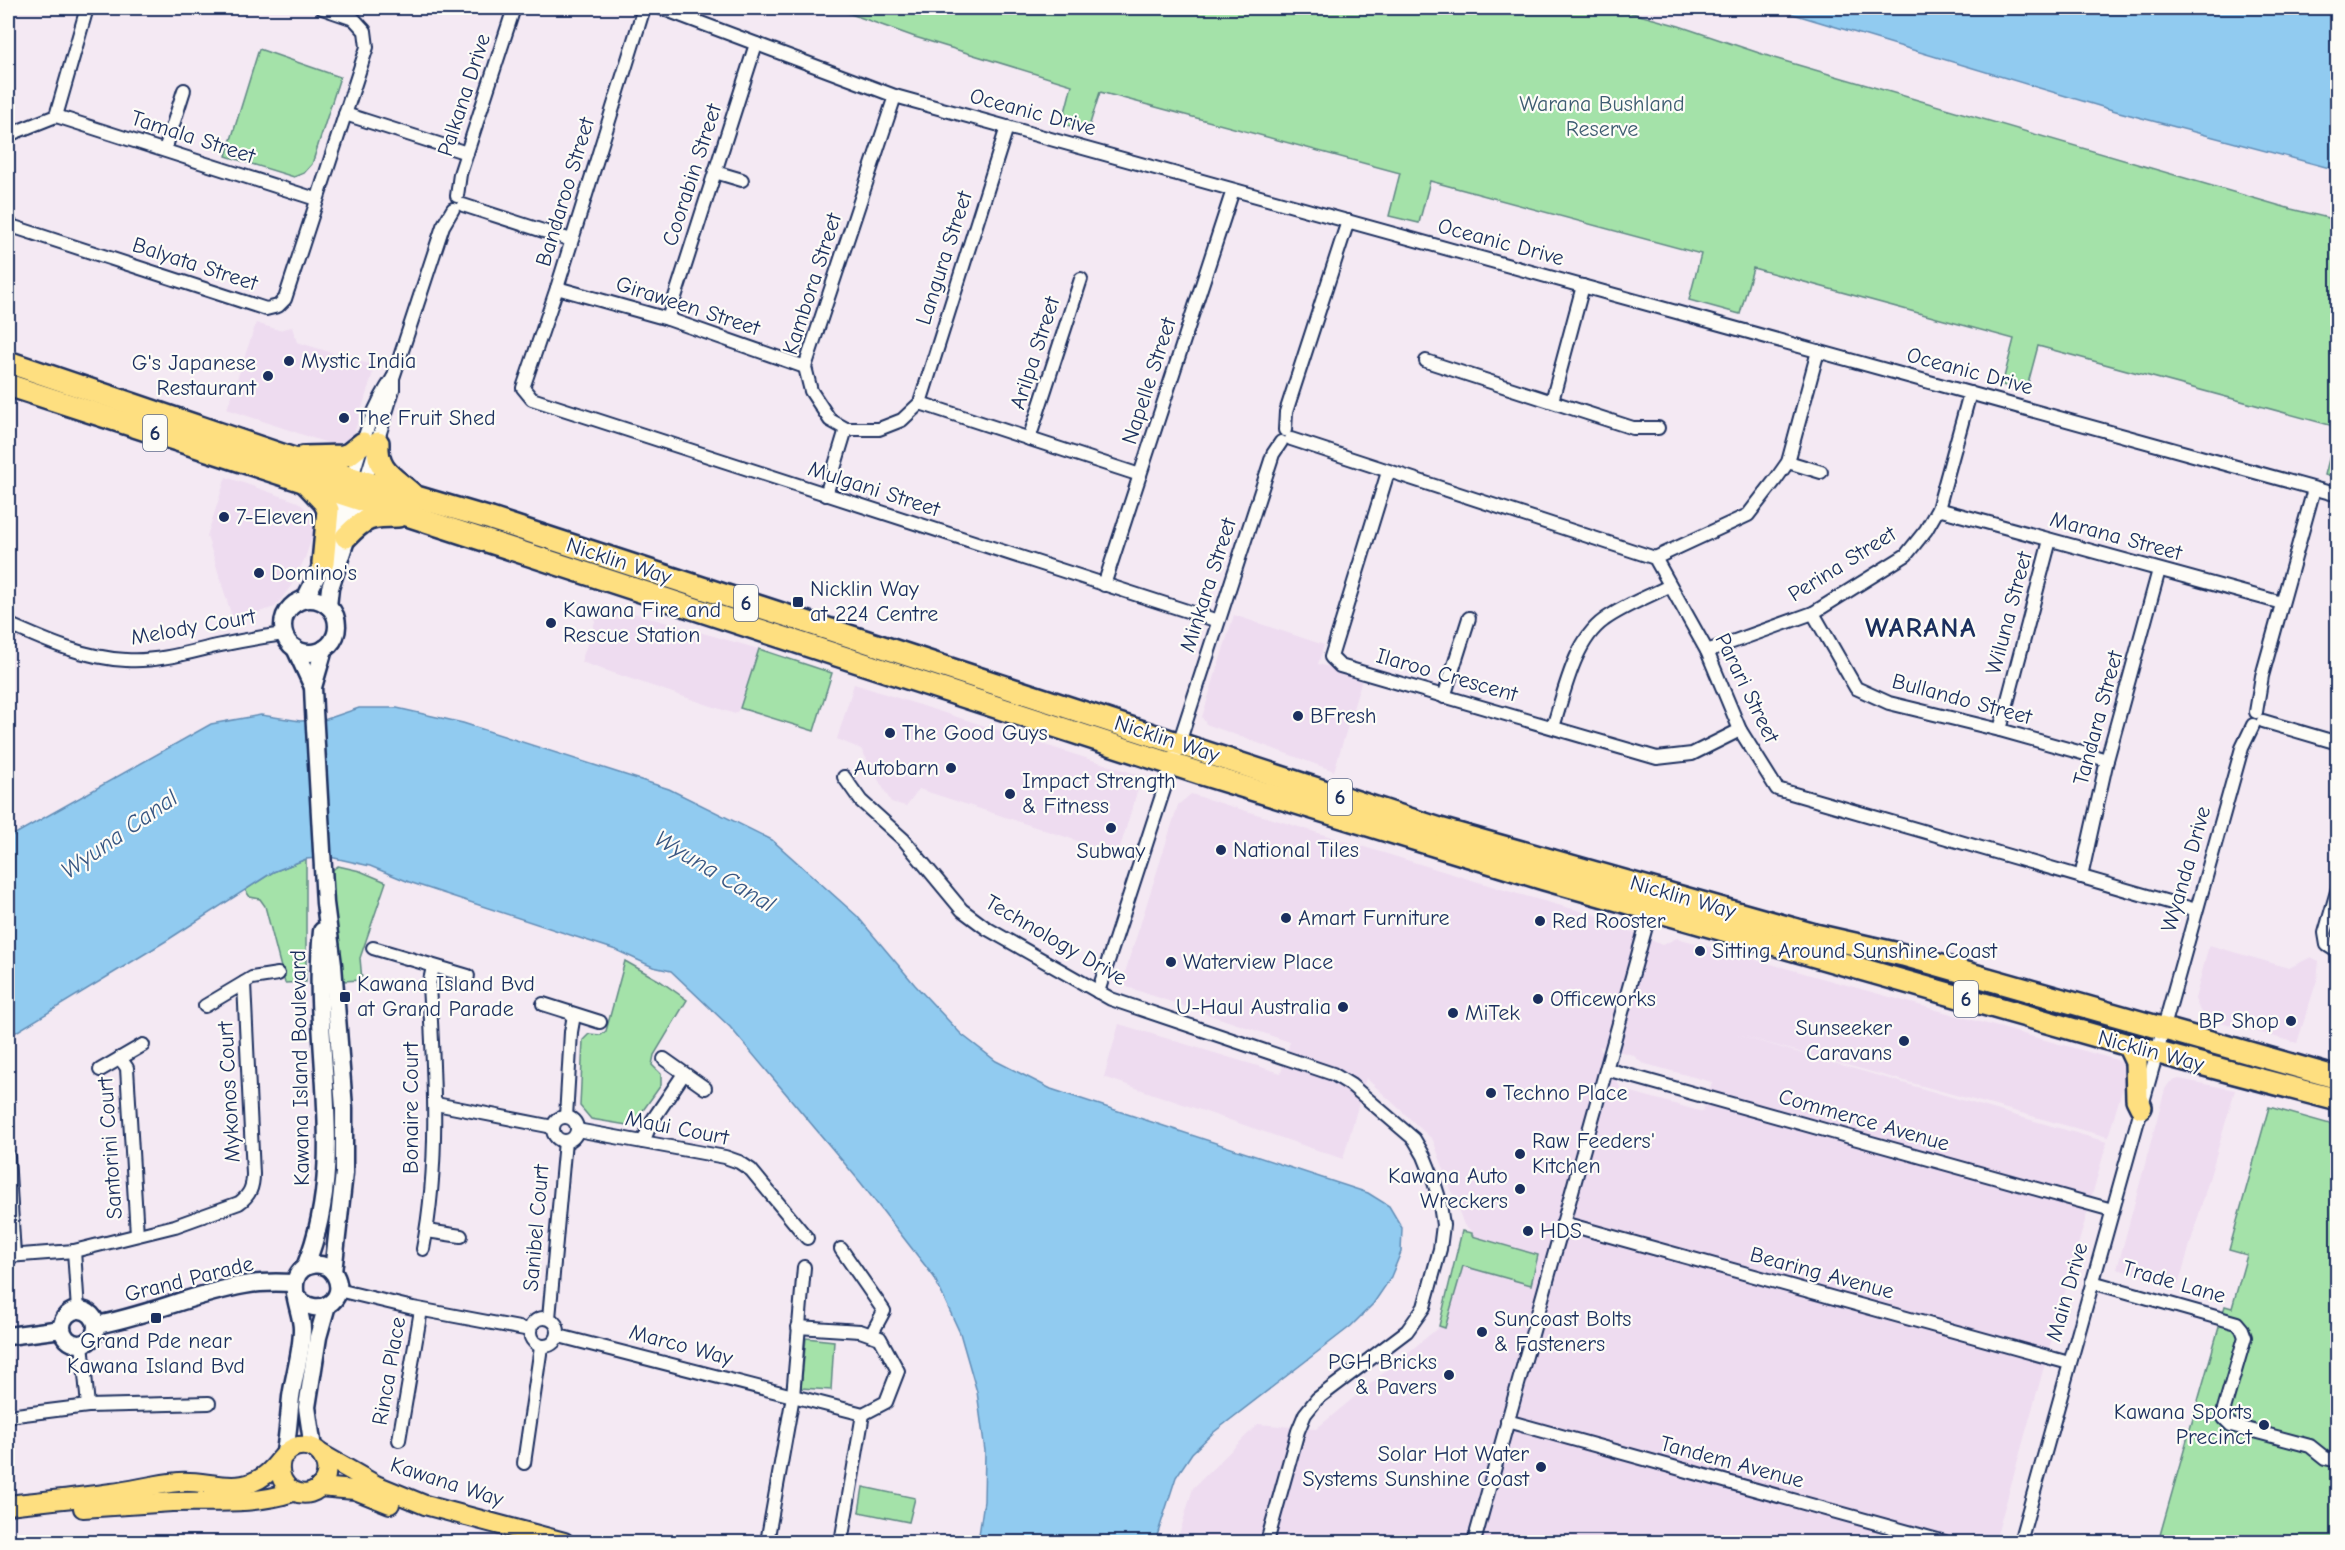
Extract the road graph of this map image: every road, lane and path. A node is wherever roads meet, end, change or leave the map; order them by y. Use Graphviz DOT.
graph roads {
  1 [pos="87,8"];
  2 [pos="322,8"];
  3 [pos="514,8"];
  4 [pos="644,8"];
  5 [pos="661,8"];
  6 [pos="756,44"];
  7 [pos="184,90"];
  8 [pos="895,96"];
  9 [pos="345,114"];
  10 [pos="56,116"];
  11 [pos="1007,127"];
  12 [pos="8,135"];
  13 [pos="165,150"];
  14 [pos="467,153"];
  15 [pos="715,172"];
  16 [pos="742,180"];
  17 [pos="1233,190"];
  18 [pos="316,199"];
  19 [pos="458,203"];
  20 [pos="1348,221"];
  21 [pos="8,225"];
  22 [pos="571,240"];
  23 [pos="1081,279"];
  24 [pos="1583,286"];
  25 [pos="557,288"];
  26 [pos="668,319"];
  27 [pos="1818,351"];
  28 [pos="1426,361"];
  29 [pos="8,362"];
  30 [pos="806,367"];
  31 [pos="8,385"];
  32 [pos="523,388"];
  33 [pos="1970,393"];
  34 [pos="1552,401"];
  35 [pos="920,402"];
  36 [pos="1658,428"];
  37 [pos="846,429"];
  38 [pos="1286,437"];
  39 [pos="1029,439"];
  40 [pos="370,443"];
  41 [pos="294,458"];
  42 [pos="1788,462"];
  43 [pos="1388,472"];
  44 [pos="1821,472"];
  45 [pos="1140,475"];
  46 [pos="303,481"];
  47 [pos="356,489"];
  48 [pos="2314,489"];
  49 [pos="826,495"];
  50 [pos="2337,495"];
  51 [pos="413,506"];
  52 [pos="1938,509"];
  53 [pos="346,537"];
  54 [pos="2050,540"];
  55 [pos="1655,558"];
  56 [pos="323,563"];
  57 [pos="2159,570"];
  58 [pos="1104,585"];
  59 [pos="1669,586"];
  60 [pos="305,599"];
  61 [pos="2282,603"];
  62 [pos="328,606"];
  63 [pos="1813,613"];
  64 [pos="1469,618"];
  65 [pos="1218,621"];
  66 [pos="8,624"];
  67 [pos="284,634"];
  68 [pos="296,648"];
  69 [pos="324,649"];
  70 [pos="1707,651"];
  71 [pos="313,687"];
  72 [pos="1444,697"];
  73 [pos="2257,719"];
  74 [pos="1553,727"];
  75 [pos="1740,730"];
  76 [pos="2000,730"];
  77 [pos="1178,742"];
  78 [pos="2337,743"];
  79 [pos="2107,760"];
  80 [pos="1171,763"];
  81 [pos="844,777"];
  82 [pos="2081,877"];
  83 [pos="2337,888"];
  84 [pos="1657,889"];
  85 [pos="325,903"];
  86 [pos="1650,910"];
  87 [pos="2196,910"];
  88 [pos="373,948"];
  89 [pos="2337,952"];
  90 [pos="433,967"];
  91 [pos="278,974"];
  92 [pos="468,976"];
  93 [pos="244,983"];
  94 [pos="1098,992"];
  95 [pos="543,1004"];
  96 [pos="206,1006"];
  97 [pos="574,1015"];
  98 [pos="600,1022"];
  99 [pos="2163,1027"];
  100 [pos="143,1045"];
  101 [pos="2128,1045"];
  102 [pos="2156,1052"];
  103 [pos="120,1058"];
  104 [pos="664,1059"];
  105 [pos="1606,1069"];
  106 [pos="100,1070"];
  107 [pos="683,1075"];
  108 [pos="2337,1078"];
  109 [pos="705,1088"];
  110 [pos="2337,1100"];
  111 [pos="436,1104"];
  112 [pos="2141,1107"];
  113 [pos="566,1117"];
  114 [pos="553,1127"];
  115 [pos="577,1130"];
  116 [pos="565,1142"];
  117 [pos="643,1142"];
  118 [pos="8,1156"];
  119 [pos="2112,1210"];
  120 [pos="1563,1223"];
  121 [pos="427,1231"];
  122 [pos="137,1235"];
  123 [pos="461,1236"];
  124 [pos="807,1238"];
  125 [pos="423,1249"];
  126 [pos="842,1249"];
  127 [pos="74,1251"];
  128 [pos="11,1255"];
  129 [pos="305,1267"];
  130 [pos="804,1267"];
  131 [pos="333,1272"];
  132 [pos="2092,1281"];
  133 [pos="296,1290"];
  134 [pos="338,1290"];
  135 [pos="327,1305"];
  136 [pos="78,1310"];
  137 [pos="421,1310"];
  138 [pos="549,1318"];
  139 [pos="96,1325"];
  140 [pos="798,1327"];
  141 [pos="62,1329"];
  142 [pos="530,1330"];
  143 [pos="871,1335"];
  144 [pos="8,1336"];
  145 [pos="559,1336"];
  146 [pos="82,1343"];
  147 [pos="541,1347"];
  148 [pos="2069,1363"];
  149 [pos="793,1396"];
  150 [pos="209,1403"];
  151 [pos="88,1406"];
  152 [pos="863,1414"];
  153 [pos="8,1416"];
  154 [pos="1507,1421"];
  155 [pos="399,1440"];
  156 [pos="316,1450"];
  157 [pos="283,1456"];
  158 [pos="2337,1461"];
  159 [pos="524,1463"];
  160 [pos="319,1487"];
  161 [pos="293,1492"];
  162 [pos="8,1505"];
  163 [pos="8,1514"];
  164 [pos="520,1542"];
  165 [pos="564,1542"];
  166 [pos="766,1542"];
  167 [pos="841,1542"];
  168 [pos="1267,1542"];
  169 [pos="1474,1542"];
  170 [pos="1945,1542"];
  171 [pos="2020,1542"];
  1 -- 10 [label="street"];
  2 -- 9 [label="street, Balyata Street"];
  3 -- 14 [label="street, Palkana Drive"];
  4 -- 22 [label="street, Bandaroo Street"];
  5 -- 6 [label="street, Oceanic Drive"];
  6 -- 8 [label="street, Oceanic Drive"];
  6 -- 15 [label="street, Coorabin Street"];
  7 -- 13 [label="street"];
  8 -- 11 [label="street, Oceanic Drive"];
  8 -- 30 [label="street, Kambora Street"];
  9 -- 14 [label="street"];
  9 -- 18 [label="street, Balyata Street"];
  10 -- 12 [label="street"];
  10 -- 13 [label="street, Tamala Street"];
  11 -- 17 [label="street, Oceanic Drive"];
  11 -- 35 [label="street, Langura Street"];
  13 -- 18 [label="street, Tamala Street"];
  14 -- 19 [label="street, Palkana Drive"];
  15 -- 16 [label="street"];
  15 -- 26 [label="street, Coorabin Street"];
  17 -- 20 [label="street, Oceanic Drive"];
  17 -- 45 [label="street, Napelle Street"];
  18 -- 21 [label="street, Balyata Street"];
  19 -- 22 [label="street"];
  19 -- 40 [label="street, Palkana Drive"];
  20 -- 24 [label="street, Oceanic Drive"];
  20 -- 38 [label="street, Minkara Street"];
  22 -- 25 [label="street, Bandaroo Street"];
  23 -- 39 [label="street, Arilpa Street"];
  24 -- 27 [label="street, Oceanic Drive"];
  24 -- 34 [label="street"];
  25 -- 26 [label="street, Giraween Street"];
  25 -- 32 [label="street, Bandaroo Street"];
  26 -- 30 [label="street, Giraween Street"];
  27 -- 33 [label="street, Oceanic Drive"];
  27 -- 42 [label="street"];
  28 -- 34 [label="street"];
  29 -- 41 [label="highway, Nicklin Way / 6"];
  30 -- 37 [label="street, Kambora Street"];
  31 -- 46 [label="highway, Nicklin Way / 6"];
  32 -- 49 [label="street, Mulgani Street"];
  33 -- 48 [label="street, Oceanic Drive"];
  33 -- 52 [label="street, Perina Street"];
  34 -- 36 [label="street"];
  35 -- 37 [label="street"];
  35 -- 39 [label="street"];
  37 -- 49 [label="street"];
  38 -- 43 [label="street"];
  38 -- 65 [label="street, Minkara Street"];
  39 -- 45 [label="street"];
  40 -- 41 [label="highway"];
  40 -- 47 [label="street, Palkana Drive"];
  40 -- 51 [label="highway"];
  41 -- 47 [label="highway, Nicklin Way / 6"];
  42 -- 44 [label="street"];
  42 -- 55 [label="street"];
  43 -- 55 [label="street"];
  43 -- 72 [label="street, Ilaroo Crescent"];
  45 -- 58 [label="street, Napelle Street"];
  46 -- 47 [label="highway, Nicklin Way / 6"];
  46 -- 56 [label="highway"];
  47 -- 51 [label="highway, Nicklin Way / 6"];
  47 -- 53 [label="main road"];
  47 -- 56 [label="main road"];
  48 -- 50 [label="street, Oceanic Drive"];
  48 -- 61 [label="street, Wyanda Drive"];
  49 -- 58 [label="street, Mulgani Street"];
  51 -- 53 [label="highway"];
  51 -- 77 [label="highway, Nicklin Way / 6"];
  51 -- 80 [label="highway, Nicklin Way / 6"];
  52 -- 54 [label="street, Marana Street"];
  52 -- 63 [label="street, Perina Street"];
  53 -- 62 [label="main road"];
  54 -- 57 [label="street, Marana Street"];
  54 -- 76 [label="street, Wiluna Street"];
  55 -- 59 [label="street, Parari Street"];
  56 -- 60 [label="main road"];
  57 -- 61 [label="street, Marana Street"];
  57 -- 79 [label="street, Tandara Street"];
  58 -- 65 [label="street, Mulgani Street"];
  59 -- 70 [label="street, Parari Street"];
  59 -- 74 [label="street"];
  60 -- 62 [label="main road"];
  60 -- 67 [label="main road"];
  61 -- 73 [label="street, Wyanda Drive"];
  62 -- 69 [label="main road"];
  63 -- 70 [label="street, Perina Street"];
  63 -- 76 [label="street, Bullando Street"];
  64 -- 72 [label="street"];
  65 -- 77 [label="street, Minkara Street"];
  66 -- 67 [label="street, Melody Court"];
  67 -- 68 [label="main road"];
  68 -- 69 [label="main road"];
  68 -- 71 [label="main road, Kawana Island Boulevard"];
  69 -- 71 [label="main road, Kawana Island Boulevard"];
  70 -- 75 [label="street, Parari Street"];
  71 -- 85 [label="main road, Kawana Island Boulevard"];
  72 -- 74 [label="street, Ilaroo Crescent"];
  73 -- 78 [label="street"];
  73 -- 87 [label="street, Wyanda Drive"];
  74 -- 75 [label="street, Ilaroo Crescent"];
  75 -- 82 [label="street, Parari Street"];
  76 -- 79 [label="street, Bullando Street"];
  77 -- 80 [label="street, Minkara Street"];
  77 -- 84 [label="highway, Nicklin Way / 6"];
  79 -- 82 [label="street, Tandara Street"];
  80 -- 86 [label="highway, Nicklin Way / 6"];
  80 -- 94 [label="street, Minkara Street"];
  81 -- 94 [label="street, Technology Drive"];
  82 -- 87 [label="street, Parari Street"];
  83 -- 89 [label="street"];
  84 -- 86 [label="street"];
  84 -- 99 [label="highway, Nicklin Way / 6"];
  85 -- 129 [label="main road, Kawana Island Boulevard"];
  85 -- 131 [label="main road, Kawana Island Boulevard"];
  86 -- 101 [label="highway, Nicklin Way / 6"];
  86 -- 105 [label="street"];
  87 -- 99 [label="street, Wyanda Drive"];
  88 -- 90 [label="street"];
  90 -- 92 [label="street"];
  90 -- 111 [label="street, Bonaire Court"];
  91 -- 93 [label="street"];
  93 -- 96 [label="street"];
  93 -- 122 [label="street, Mykonos Court"];
  94 -- 168 [label="street, Technology Drive"];
  95 -- 97 [label="street"];
  97 -- 98 [label="street"];
  97 -- 113 [label="street"];
  99 -- 102 [label="street, Wyanda Drive"];
  99 -- 108 [label="highway, Nicklin Way / 6"];
  100 -- 103 [label="street, Santorini Court"];
  101 -- 102 [label="highway, Nicklin Way / 6"];
  101 -- 112 [label="highway"];
  102 -- 110 [label="highway, Nicklin Way / 6"];
  102 -- 112 [label="street, Main Drive"];
  103 -- 106 [label="street, Santorini Court"];
  103 -- 122 [label="street, Santorini Court"];
  104 -- 107 [label="street"];
  105 -- 119 [label="street, Commerce Avenue"];
  105 -- 120 [label="street"];
  107 -- 109 [label="street"];
  107 -- 117 [label="street"];
  111 -- 114 [label="street"];
  111 -- 121 [label="street, Bonaire Court"];
  112 -- 119 [label="street, Main Drive"];
  113 -- 114 [label="street"];
  113 -- 115 [label="street"];
  114 -- 116 [label="street"];
  115 -- 116 [label="street"];
  115 -- 117 [label="street, Maui Court"];
  116 -- 138 [label="street, Sanibel Court"];
  117 -- 124 [label="street, Maui Court"];
  118 -- 128 [label="street"];
  119 -- 132 [label="street, Main Drive"];
  120 -- 148 [label="street, Bearing Avenue"];
  120 -- 154 [label="street"];
  121 -- 123 [label="street"];
  121 -- 125 [label="street, Bonaire Court"];
  122 -- 127 [label="street"];
  126 -- 143 [label="street"];
  127 -- 128 [label="street"];
  127 -- 136 [label="street"];
  129 -- 131 [label="main road"];
  129 -- 133 [label="main road"];
  130 -- 140 [label="street"];
  131 -- 134 [label="main road"];
  132 -- 148 [label="street, Main Drive"];
  132 -- 158 [label="street, Trade Lane"];
  133 -- 135 [label="main road"];
  133 -- 139 [label="main road, Grand Parade"];
  133 -- 157 [label="main road"];
  134 -- 135 [label="main road"];
  134 -- 137 [label="street"];
  135 -- 156 [label="main road"];
  136 -- 139 [label="main road"];
  136 -- 141 [label="main road"];
  137 -- 142 [label="street"];
  137 -- 155 [label="street, Rinca Place"];
  138 -- 142 [label="street"];
  138 -- 145 [label="street"];
  139 -- 146 [label="main road"];
  140 -- 143 [label="street"];
  140 -- 149 [label="street"];
  141 -- 144 [label="main road"];
  141 -- 146 [label="main road"];
  142 -- 147 [label="street"];
  143 -- 152 [label="street"];
  145 -- 147 [label="street"];
  145 -- 149 [label="street, Marco Way"];
  146 -- 151 [label="street"];
  147 -- 159 [label="street"];
  148 -- 171 [label="street, Main Drive"];
  149 -- 152 [label="street, Marco Way"];
  149 -- 166 [label="street"];
  150 -- 151 [label="street"];
  151 -- 153 [label="street"];
  152 -- 167 [label="street"];
  154 -- 169 [label="street"];
  154 -- 170 [label="street, Tandem Avenue"];
  156 -- 157 [label="main road"];
  156 -- 160 [label="main road"];
  156 -- 165 [label="main road, Kawana Way"];
  157 -- 161 [label="main road"];
  157 -- 162 [label="main road"];
  160 -- 161 [label="main road"];
  160 -- 164 [label="main road, Kawana Way"];
  161 -- 163 [label="main road"];
}
